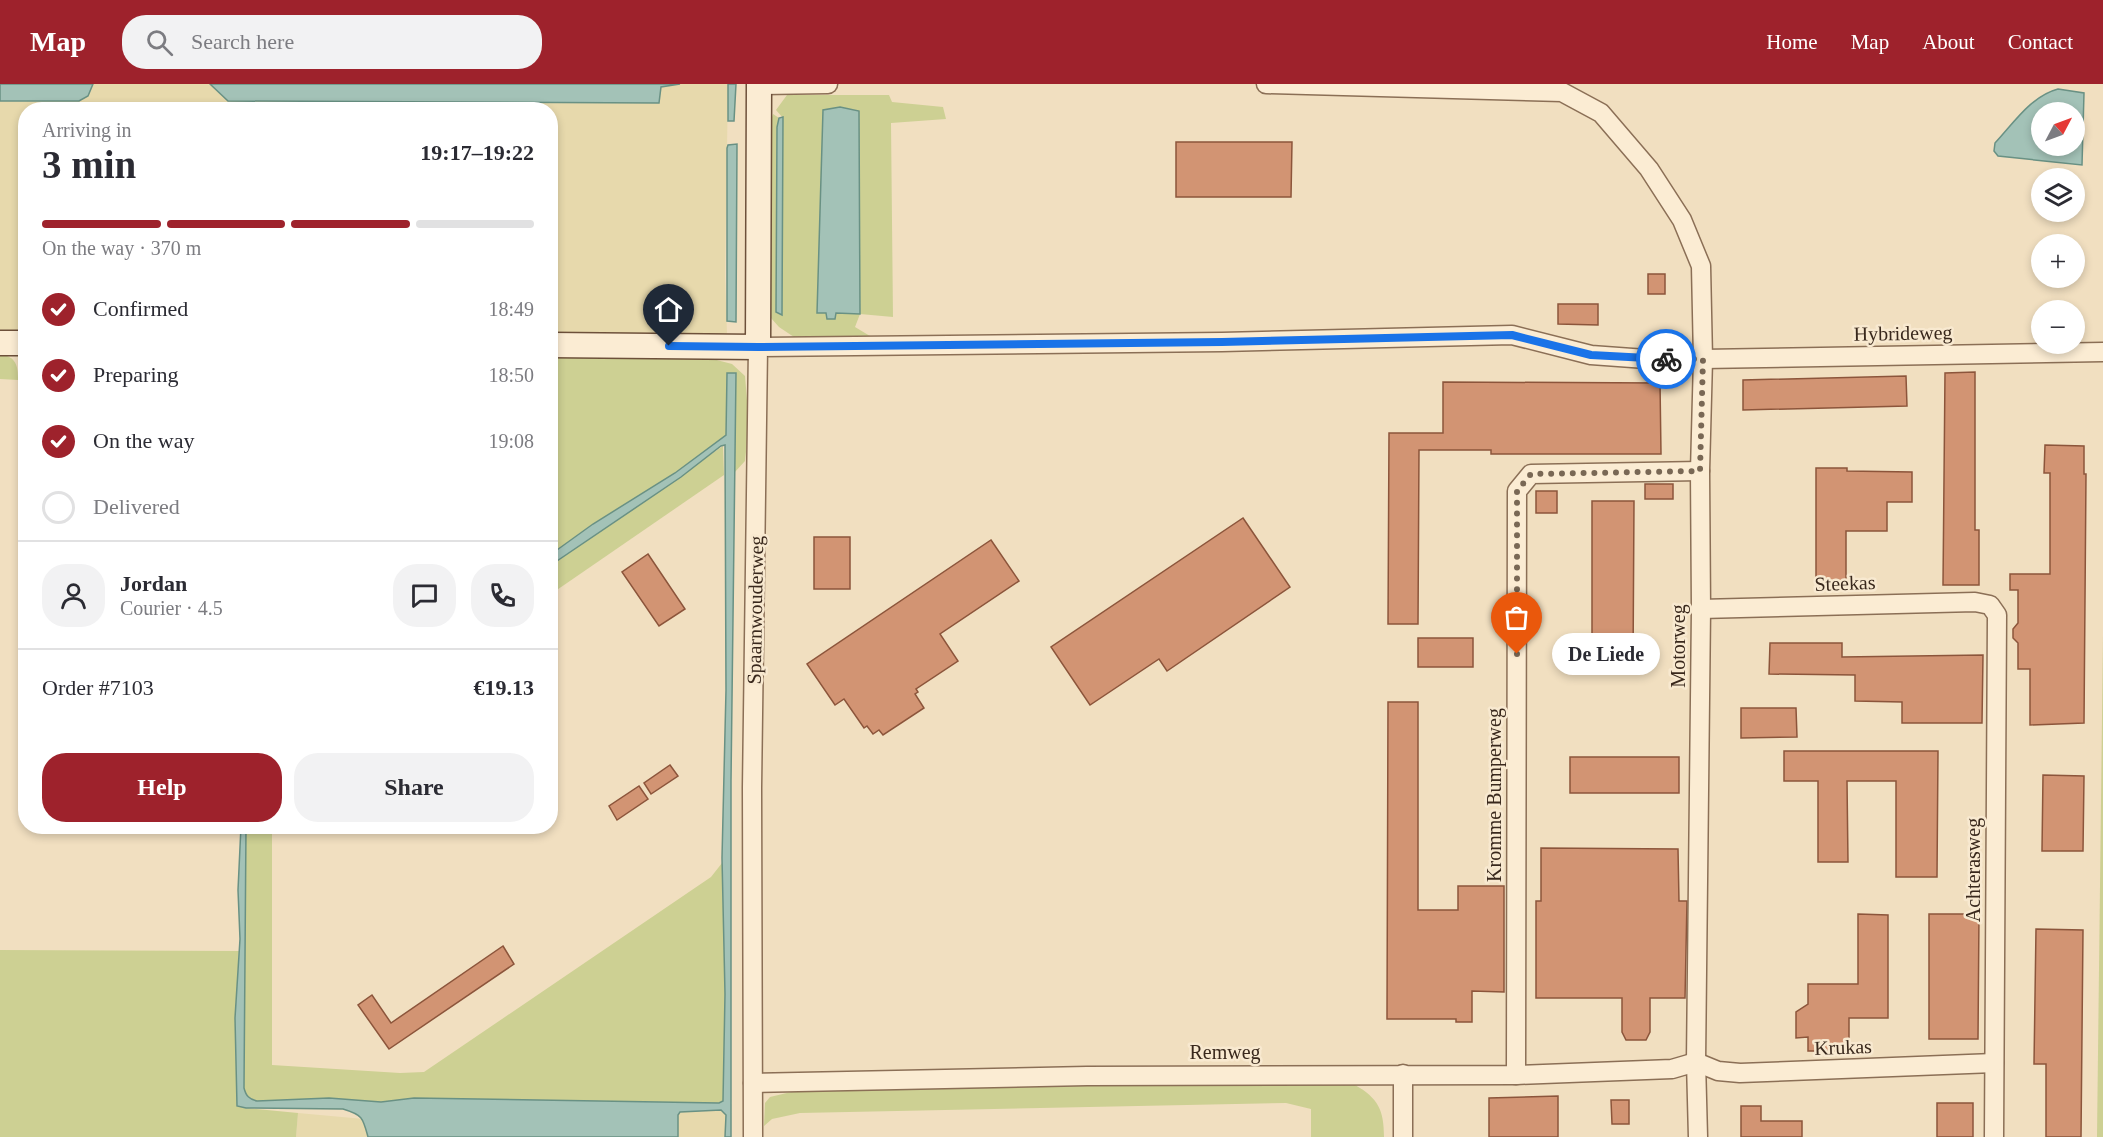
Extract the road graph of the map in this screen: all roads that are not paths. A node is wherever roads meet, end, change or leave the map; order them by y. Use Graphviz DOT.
graph roads {
  1 [pos="828,84"];
  2 [pos="1266,84"];
  3 [pos="759,85"];
  4 [pos="0,343"];
  5 [pos="18,343"];
  6 [pos="558,345"];
  7 [pos="758,347"];
  8 [pos="2103,352"];
  9 [pos="1703,359"];
  10 [pos="1700,471"];
  11 [pos="1990,605"];
  12 [pos="1701,609"];
  13 [pos="1696,1062"];
  14 [pos="1994,1063"];
  15 [pos="1403,1074"];
  16 [pos="1516,1075"];
  17 [pos="753,1083"];
  18 [pos="753,1137"];
  19 [pos="1403,1137"];
  20 [pos="1698,1137"];
  21 [pos="1994,1137"];
  1 -- 3 [label="street"];
  2 -- 9 [label="street, Motorweg"];
  3 -- 7 [label="street, Spaarnwouderweg"];
  4 -- 5 [label="street"];
  6 -- 7 [label="street"];
  7 -- 9 [label="street, Hybrideweg"];
  7 -- 17 [label="street, Spaarnwouderweg"];
  8 -- 9 [label="street, Hybrideweg"];
  9 -- 10 [label="street, Motorweg"];
  10 -- 12 [label="street, Motorweg"];
  10 -- 16 [label="street, Kromme Bumperweg"];
  11 -- 12 [label="street, Steekas"];
  11 -- 14 [label="street, Achterasweg"];
  12 -- 13 [label="street, Motorweg"];
  13 -- 14 [label="street, Krukas"];
  13 -- 16 [label="street, Remweg"];
  13 -- 20 [label="street, Motorweg"];
  14 -- 21 [label="street, Achterasweg"];
  15 -- 16 [label="street, Remweg"];
  15 -- 17 [label="street, Remweg"];
  15 -- 19 [label="street"];
  17 -- 18 [label="street, Spaarnwouderweg"];
}
